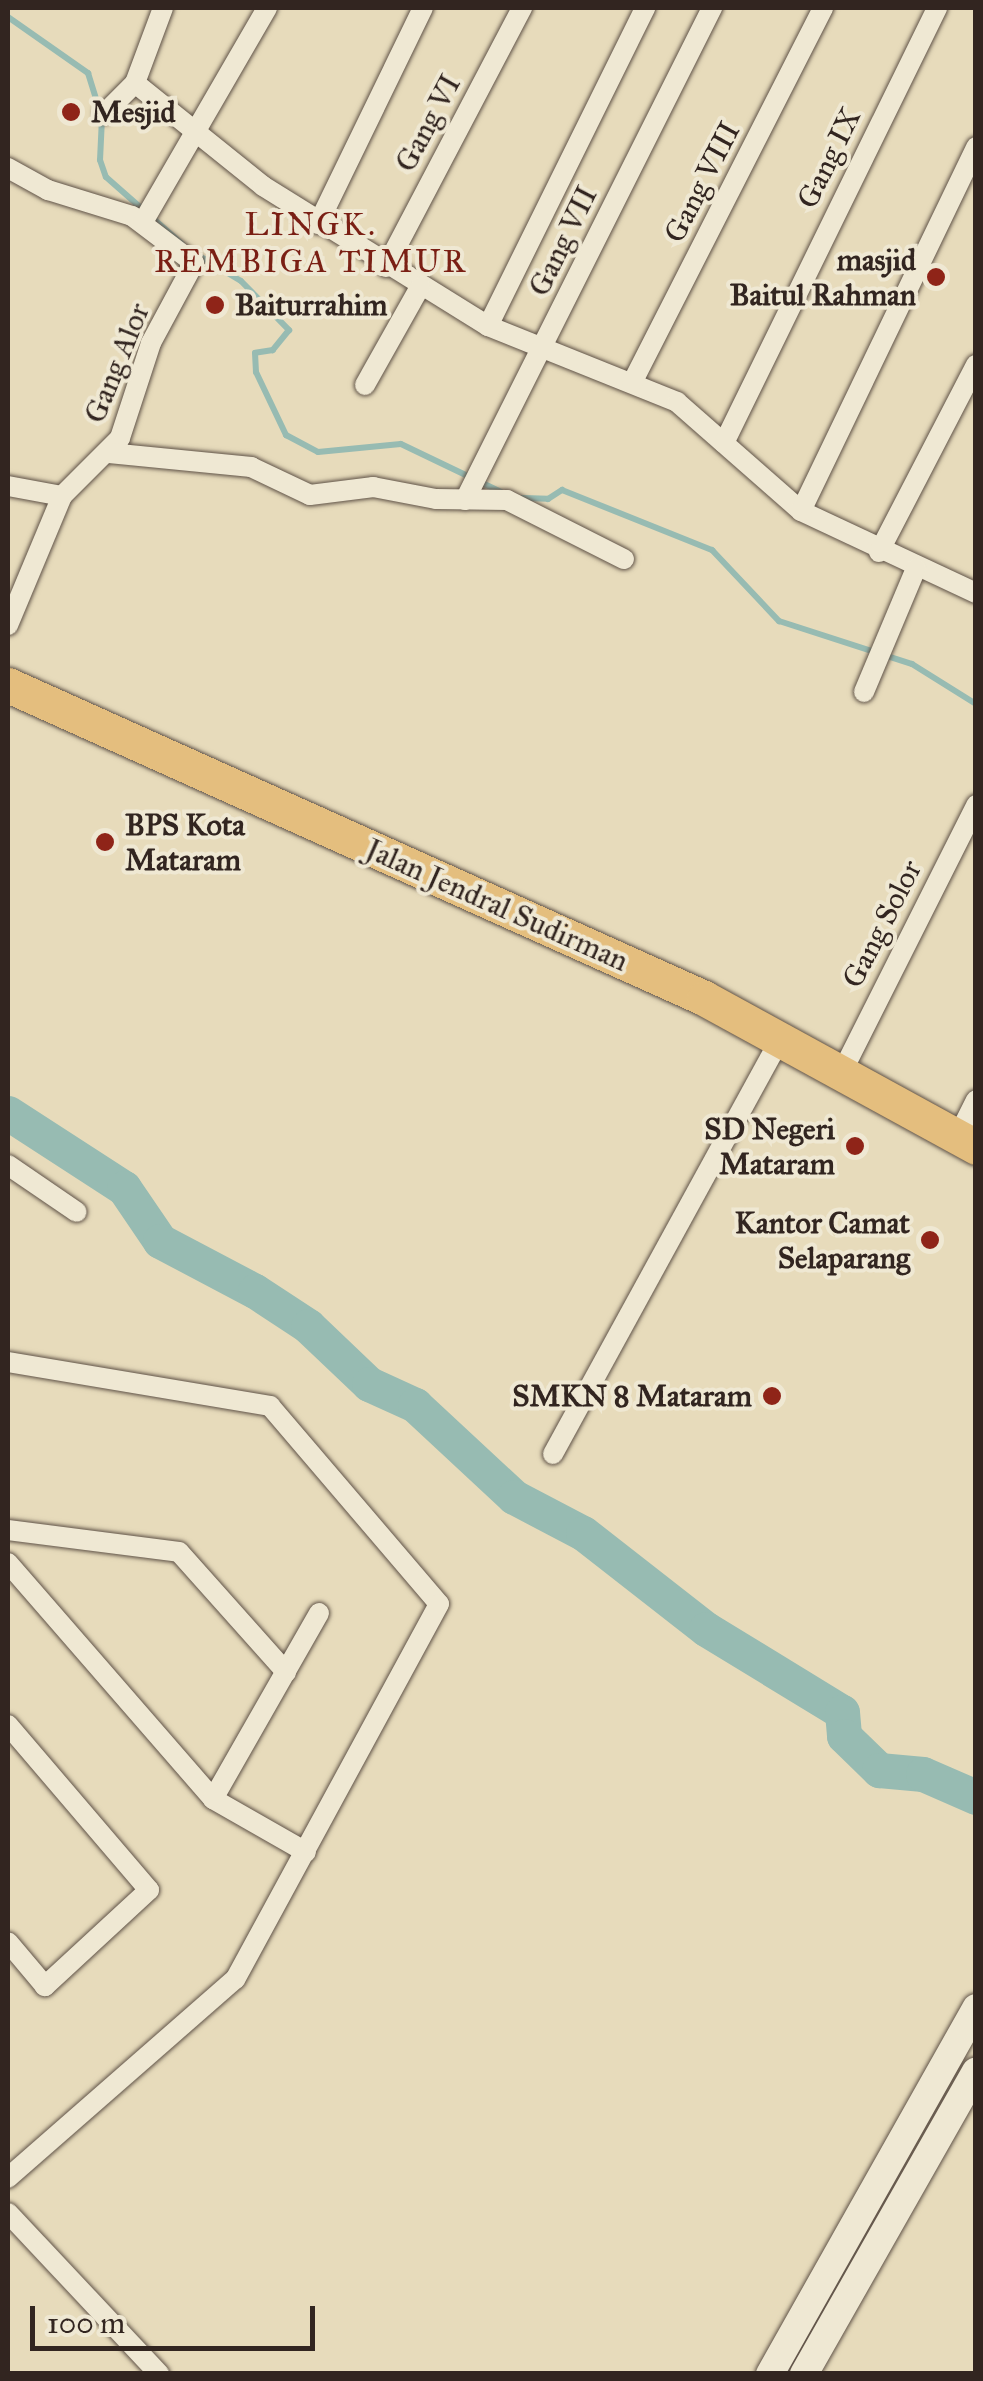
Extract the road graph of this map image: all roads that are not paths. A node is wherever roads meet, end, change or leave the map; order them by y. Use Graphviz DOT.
graph roads {
  1 [pos="163,8"];
  2 [pos="422,8"];
  3 [pos="522,8"];
  4 [pos="645,8"];
  5 [pos="712,8"];
  6 [pos="823,8"];
  7 [pos="937,8"];
  8 [pos="262,9"];
  9 [pos="134,82"];
  10 [pos="104,114"];
  11 [pos="199,134"];
  12 [pos="976,148"];
  13 [pos="8,168"];
  14 [pos="146,216"];
  15 [pos="318,224"];
  16 [pos="386,267"];
  17 [pos="420,288"];
  18 [pos="488,326"];
  19 [pos="543,348"];
  20 [pos="976,365"];
  21 [pos="632,383"];
  22 [pos="365,386"];
  23 [pos="724,443"];
  24 [pos="109,452"];
  25 [pos="8,486"];
  26 [pos="471,489"];
  27 [pos="62,496"];
  28 [pos="801,511"];
  29 [pos="879,552"];
  30 [pos="624,559"];
  31 [pos="916,568"];
  32 [pos="974,590"];
  33 [pos="8,624"];
  34 [pos="8,685"];
  35 [pos="864,692"];
  36 [pos="976,805"];
  37 [pos="781,1038"];
  38 [pos="843,1070"];
  39 [pos="976,1100"];
  40 [pos="967,1142"];
  41 [pos="8,1165"];
  42 [pos="78,1212"];
  43 [pos="8,1362"];
  44 [pos="553,1454"];
  45 [pos="8,1530"];
  46 [pos="8,1563"];
  47 [pos="319,1614"];
  48 [pos="286,1672"];
  49 [pos="8,1725"];
  50 [pos="213,1799"];
  51 [pos="306,1852"];
  52 [pos="8,1942"];
  53 [pos="976,2008"];
  54 [pos="976,2071"];
  55 [pos="8,2178"];
  56 [pos="8,2213"];
  57 [pos="158,2374"];
  58 [pos="770,2374"];
  59 [pos="804,2374"];
  1 -- 9 [label="street"];
  2 -- 15 [label="street"];
  3 -- 16 [label="street, Gang VI"];
  4 -- 18 [label="street"];
  5 -- 19 [label="street, Gang VII"];
  6 -- 21 [label="street, Gang VIII"];
  7 -- 23 [label="street, Gang IX"];
  8 -- 11 [label="street"];
  9 -- 10 [label="street"];
  9 -- 11 [label="street"];
  11 -- 14 [label="street"];
  11 -- 15 [label="street"];
  12 -- 28 [label="street"];
  13 -- 14 [label="street"];
  14 -- 24 [label="street, Gang Alor"];
  15 -- 16 [label="street"];
  16 -- 17 [label="street"];
  17 -- 18 [label="street"];
  17 -- 22 [label="street"];
  18 -- 19 [label="street"];
  19 -- 21 [label="street"];
  19 -- 26 [label="street, Gang VII"];
  20 -- 29 [label="street"];
  21 -- 23 [label="street"];
  23 -- 28 [label="street"];
  24 -- 26 [label="street"];
  24 -- 27 [label="street, Gang Alor"];
  25 -- 27 [label="street"];
  26 -- 30 [label="street"];
  27 -- 33 [label="street, Gang Alor"];
  28 -- 29 [label="street"];
  29 -- 31 [label="street"];
  31 -- 32 [label="street"];
  31 -- 35 [label="street"];
  34 -- 37 [label="highway, Jalan Jendral Sudirman"];
  36 -- 38 [label="street, Gang Solor"];
  37 -- 38 [label="highway, Jalan Jendral Sudirman"];
  37 -- 44 [label="street"];
  38 -- 40 [label="highway, Jalan Jendral Sudirman"];
  39 -- 40 [label="street"];
  41 -- 42 [label="street"];
  43 -- 51 [label="street"];
  45 -- 48 [label="street"];
  46 -- 50 [label="street"];
  47 -- 48 [label="street"];
  48 -- 50 [label="street"];
  49 -- 52 [label="street"];
  50 -- 51 [label="street"];
  51 -- 55 [label="street"];
  53 -- 58 [label="main road"];
  54 -- 59 [label="main road"];
  56 -- 57 [label="street"];
}
